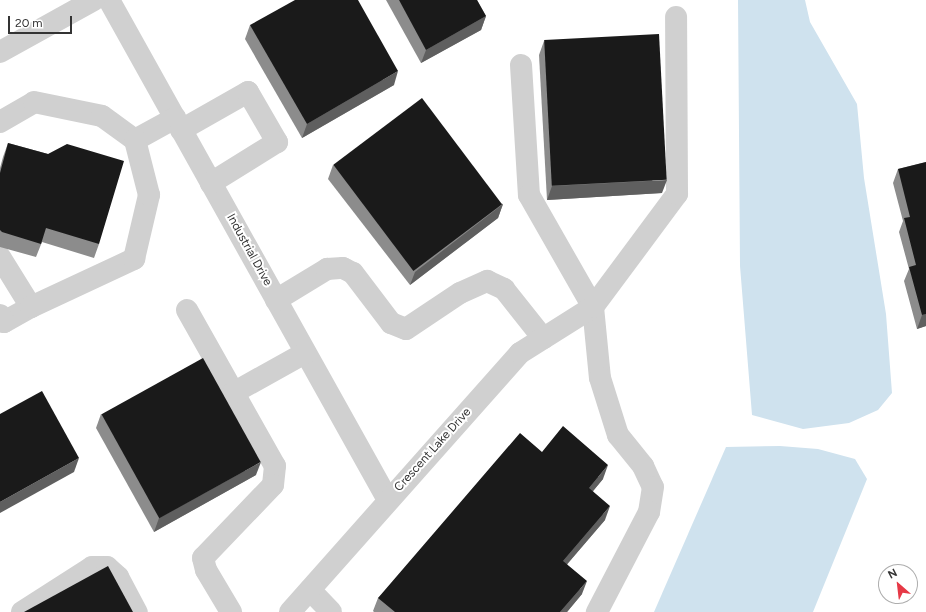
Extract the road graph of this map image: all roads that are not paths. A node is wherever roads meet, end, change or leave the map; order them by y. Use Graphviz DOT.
graph roads {
  1 [pos="94,0"];
  2 [pos="109,0"];
  3 [pos="676,17"];
  4 [pos="0,52"];
  5 [pos="521,66"];
  6 [pos="0,122"];
  7 [pos="178,124"];
  8 [pos="135,140"];
  9 [pos="211,183"];
  10 [pos="0,257"];
  11 [pos="276,300"];
  12 [pos="31,307"];
  13 [pos="593,307"];
  14 [pos="187,310"];
  15 [pos="0,315"];
  16 [pos="543,338"];
  17 [pos="306,353"];
  18 [pos="233,393"];
  19 [pos="388,500"];
  20 [pos="310,590"];
  21 [pos="22,612"];
  22 [pos="137,612"];
  23 [pos="231,612"];
  24 [pos="290,612"];
  25 [pos="331,612"];
  26 [pos="597,612"];
  1 -- 4 [label="street"];
  2 -- 7 [label="street, Industrial Drive"];
  3 -- 13 [label="street"];
  5 -- 13 [label="street"];
  6 -- 8 [label="street"];
  7 -- 8 [label="street"];
  7 -- 9 [label="street, Industrial Drive"];
  7 -- 9 [label="street"];
  8 -- 12 [label="street"];
  9 -- 11 [label="street, Industrial Drive"];
  10 -- 12 [label="street"];
  11 -- 16 [label="street"];
  11 -- 17 [label="street, Industrial Drive"];
  12 -- 15 [label="street"];
  13 -- 16 [label="street, Crescent Lake Drive"];
  13 -- 26 [label="street"];
  14 -- 18 [label="street"];
  16 -- 19 [label="street, Crescent Lake Drive"];
  17 -- 18 [label="street"];
  17 -- 19 [label="street, Industrial Drive"];
  18 -- 23 [label="street"];
  19 -- 20 [label="street, Crescent Lake Drive"];
  20 -- 24 [label="street, Crescent Lake Drive"];
  20 -- 25 [label="street"];
  21 -- 22 [label="street"];
}
